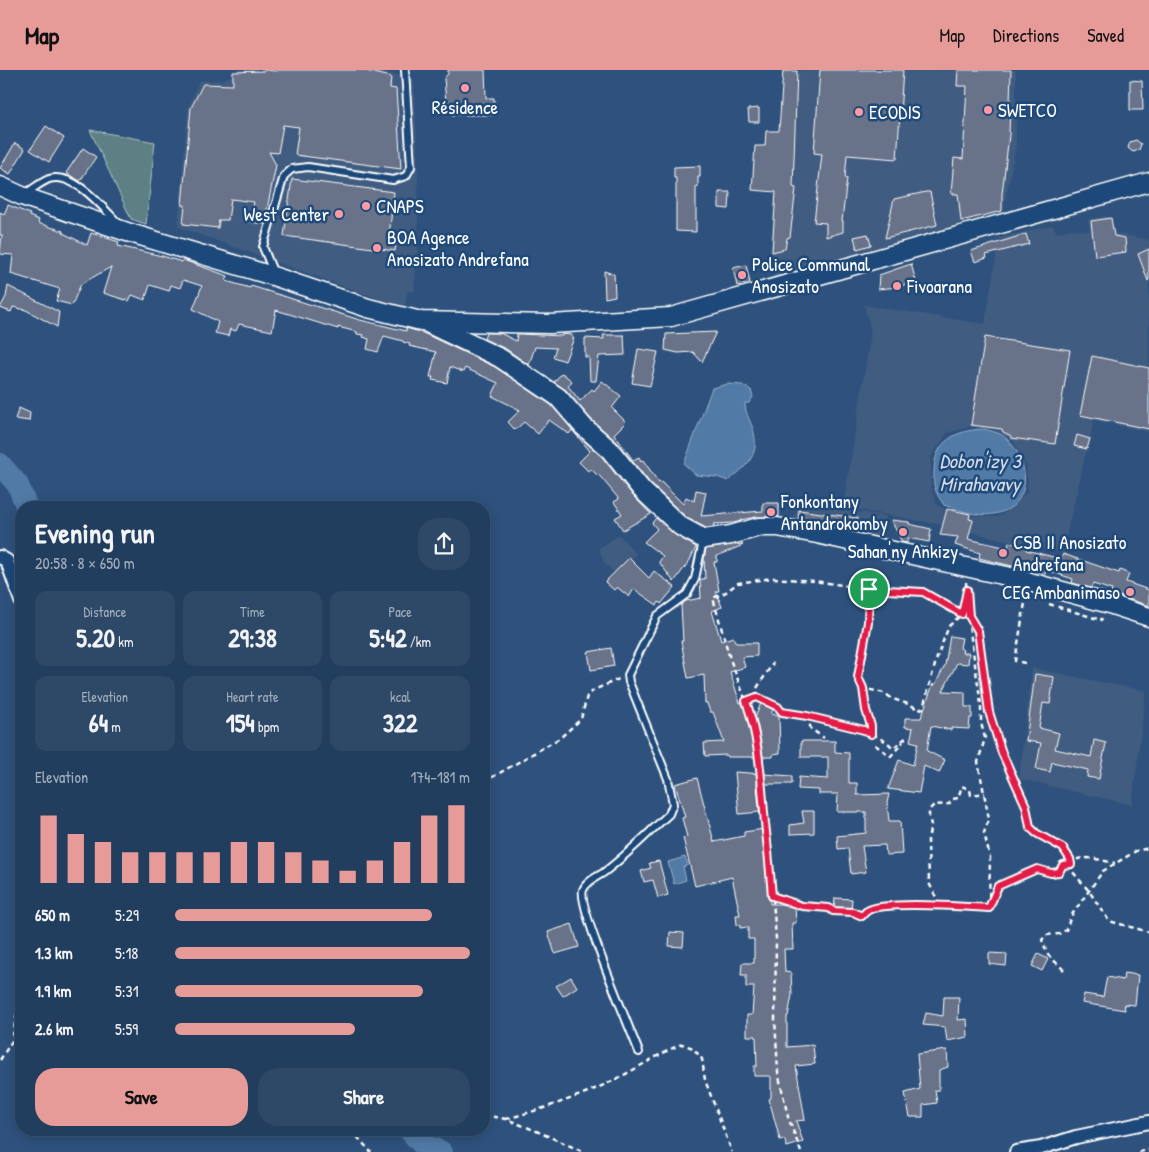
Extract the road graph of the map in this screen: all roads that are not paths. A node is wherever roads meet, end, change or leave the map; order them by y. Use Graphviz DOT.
graph roads {
  1 [pos="405,70"];
  2 [pos="1149,182"];
  3 [pos="0,186"];
  4 [pos="22,196"];
  5 [pos="127,232"];
  6 [pos="276,277"];
  7 [pos="424,322"];
  8 [pos="704,540"];
  9 [pos="0,557"];
  10 [pos="15,584"];
  11 [pos="1149,617"];
  12 [pos="639,1052"];
  13 [pos="1149,1122"];
  14 [pos="1016,1152"];
  1 -- 6 [label="lane"];
  2 -- 7 [label="main road"];
  3 -- 4 [label="main road"];
  4 -- 5 [label="main road"];
  4 -- 5 [label="lane"];
  5 -- 6 [label="main road"];
  6 -- 7 [label="main road"];
  7 -- 8 [label="main road"];
  8 -- 11 [label="main road"];
  8 -- 12 [label="lane"];
  9 -- 10 [label="street"];
  13 -- 14 [label="street"];
}
